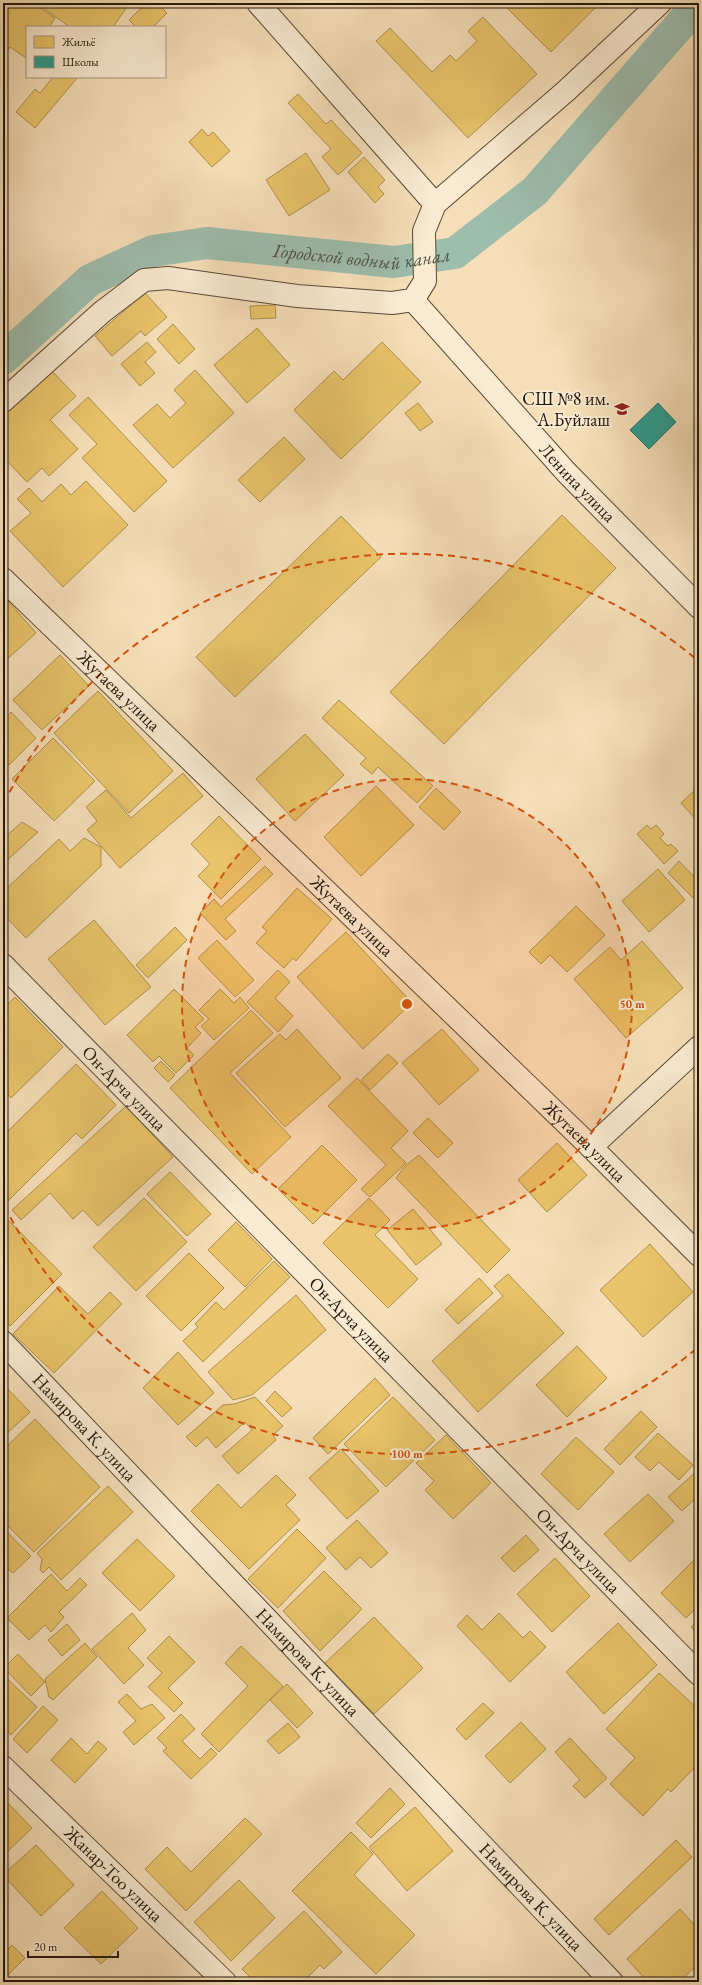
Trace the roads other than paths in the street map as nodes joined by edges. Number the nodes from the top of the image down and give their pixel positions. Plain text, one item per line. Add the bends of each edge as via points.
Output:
1 (258, 3) edge
2 (660, 3) edge
3 (435, 204) junction
4 (413, 300) junction
5 (3, 401) edge
6 (3, 579) edge
7 (699, 607) edge
8 (3, 965) edge
9 (699, 1047) edge
10 (590, 1147) junction
11 (699, 1255) edge
12 (3, 1342) edge
13 (699, 1674) edge
14 (3, 1767) edge
15 (224, 1982) edge
16 (612, 1982) edge

1 - 3 street
2 - 3 street via 566,90
3 - 4 street via 424,231 425,281
4 - 5 street via 392,303 297,296 168,278 144,280 102,312
4 - 7 street, Ленина улица via 566,472
6 - 10 street, Жутаева улица
8 - 13 street, Он-Арча улица
9 - 10 street
10 - 11 street, Жутаева улица
12 - 16 street, Намирова К. улица
14 - 15 street, Жанар-Тоо улица

